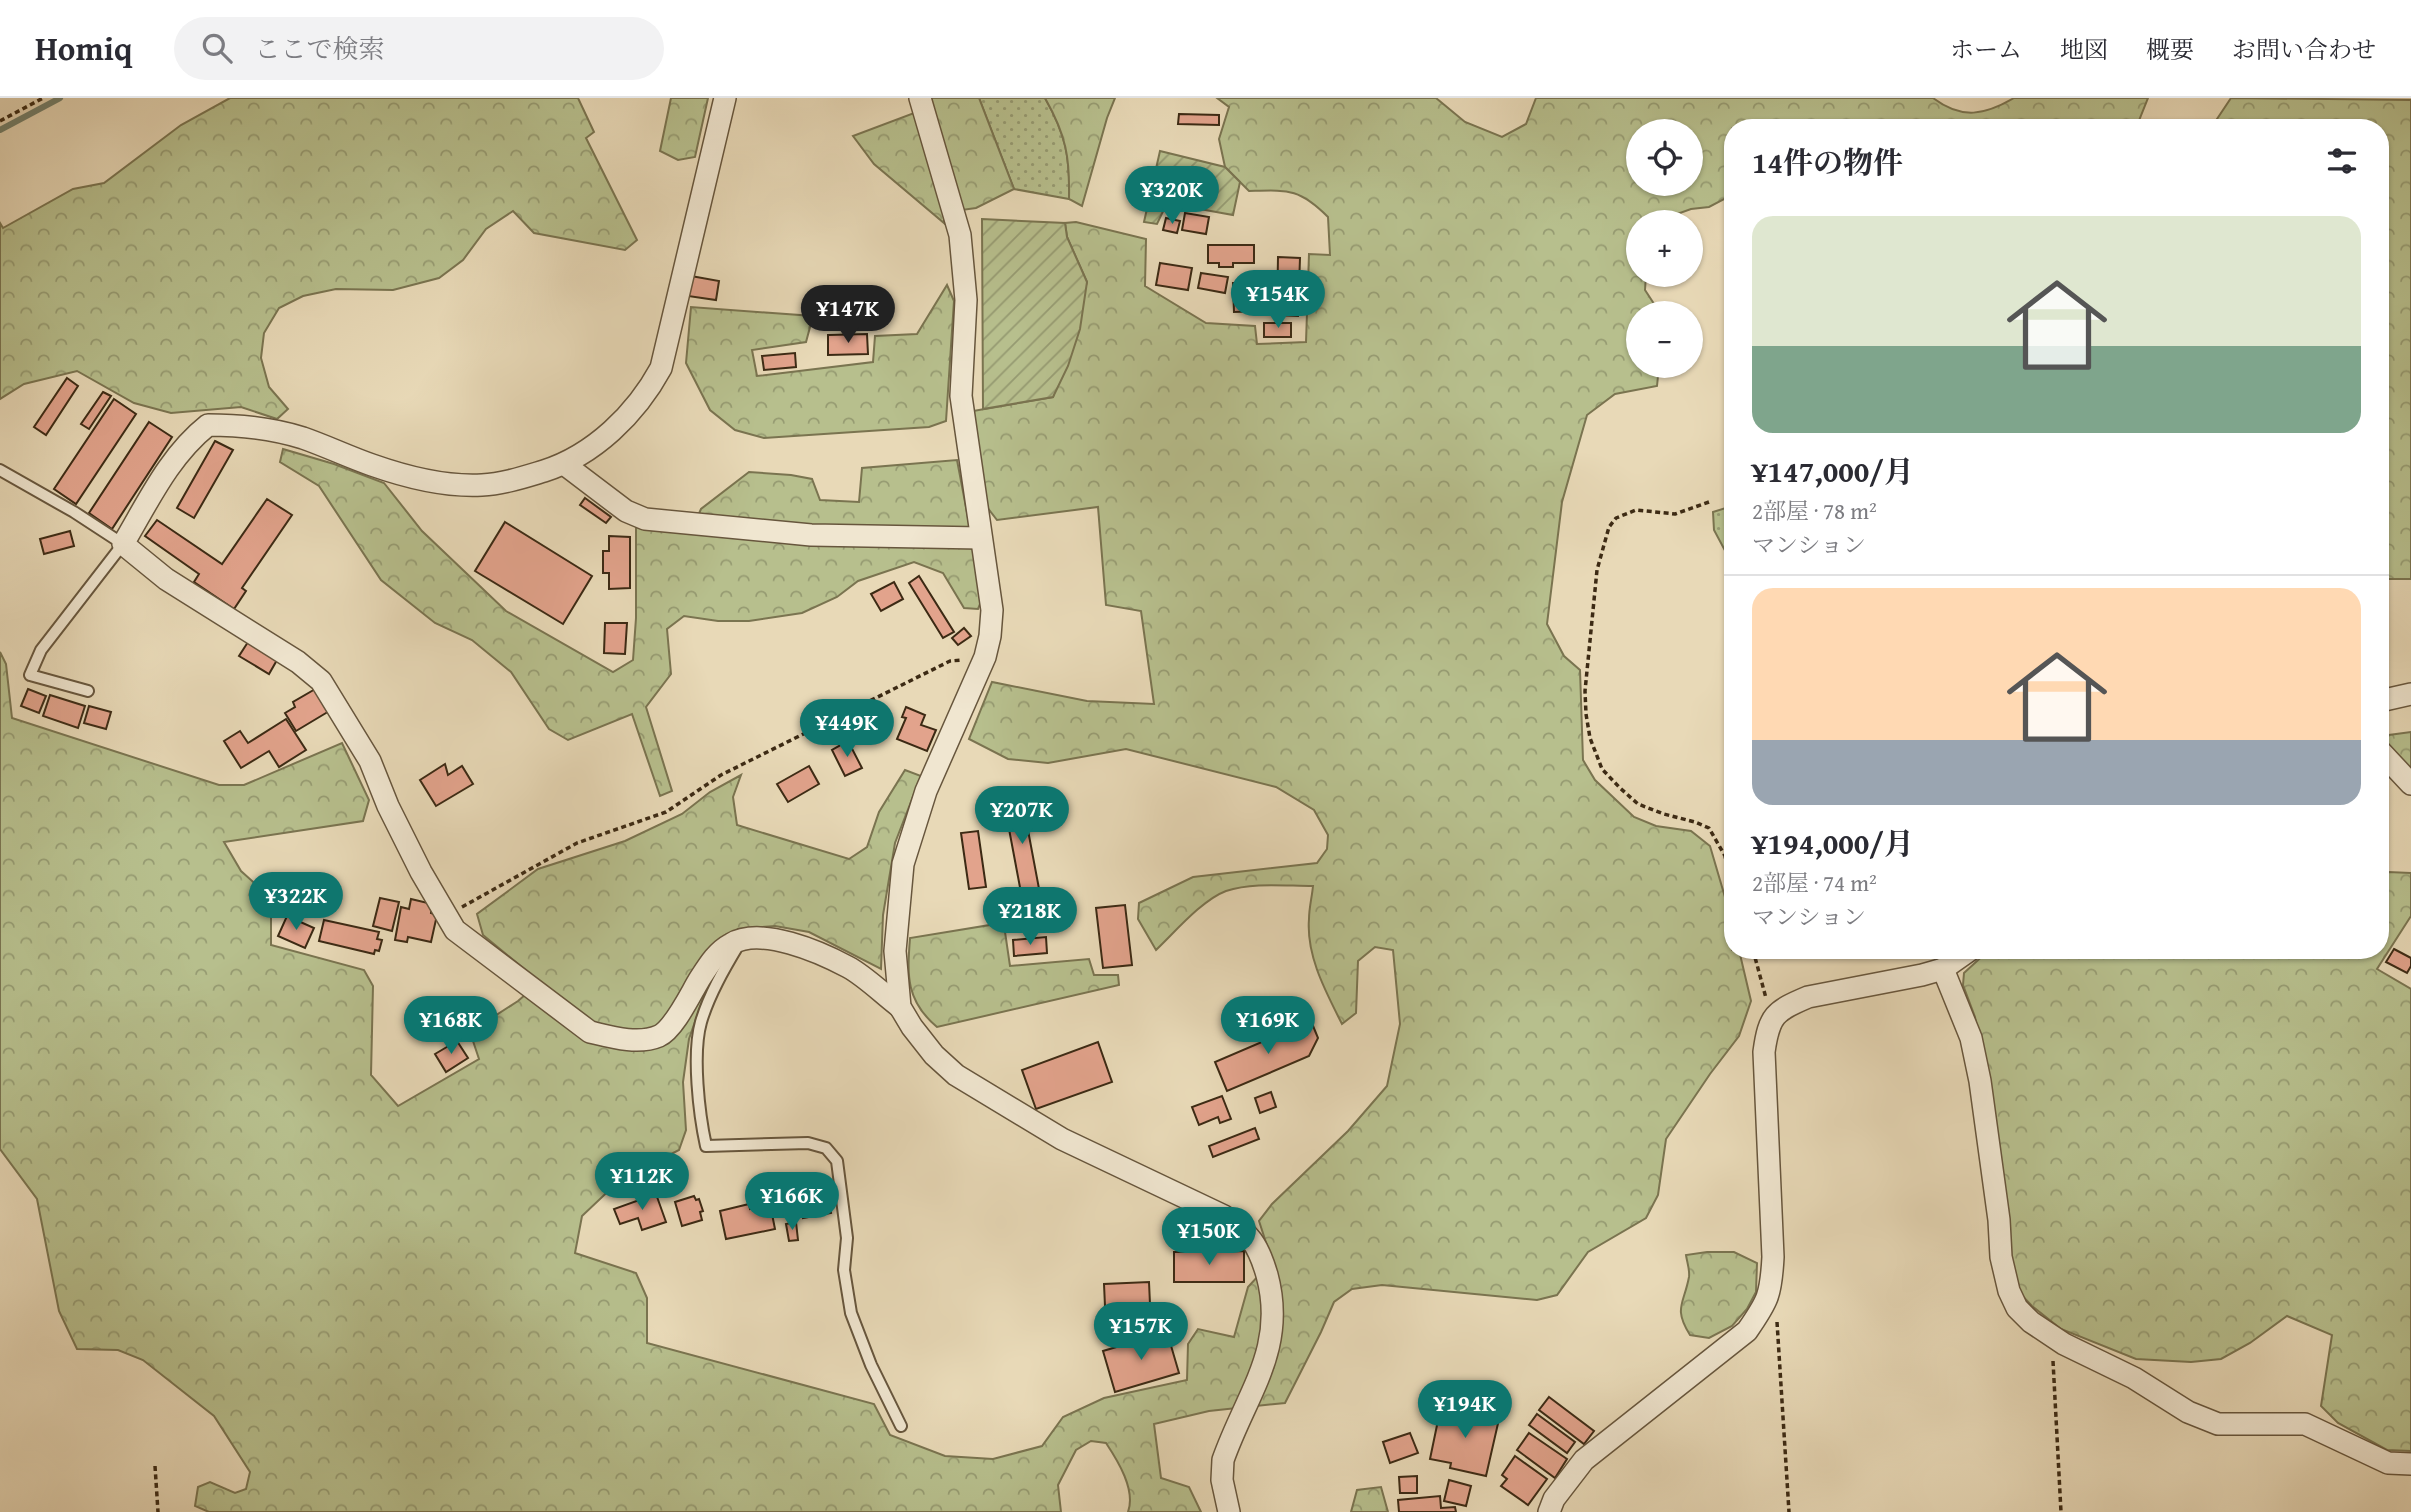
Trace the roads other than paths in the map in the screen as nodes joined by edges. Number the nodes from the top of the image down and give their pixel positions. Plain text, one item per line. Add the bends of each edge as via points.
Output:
1 (725, 98) edge
2 (920, 98) edge
3 (564, 464) junction
4 (0, 470) edge
5 (981, 538) junction
6 (123, 544) junction
7 (88, 691) dead end
8 (2411, 694) edge
9 (2389, 699) edge
10 (2389, 761) edge
11 (2411, 785) edge
12 (742, 939) junction
13 (1957, 959) edge
14 (1943, 969) junction
15 (900, 1007) junction
16 (901, 1426) dead end
17 (2411, 1464) edge
18 (1229, 1512) edge
19 (1549, 1512) edge

1 - 3 street via 661,368 650,388 609,433
2 - 5 street via 960,235 966,300 961,397
3 - 5 street via 626,511 645,519 811,535
3 - 6 street via 482,485 443,483 375,466 302,438 208,425 172,462
4 - 6 lane
5 - 15 street via 992,610 990,636 926,792 903,864 895,951
6 - 7 lane via 41,650 30,675
6 - 12 street via 166,579 321,681 370,761 421,872 455,930 590,1032 640,1040 660,1036 713,959
8 - 9 street
10 - 11 street
12 - 15 street via 788,943 851,968
12 - 16 lane via 701,1023 700,1118 706,1146 808,1143 826,1148 836,1161 851,1313
13 - 14 street
14 - 17 street via 1971,1038 2001,1257 2017,1308 2064,1344 2218,1424 2305,1424 2388,1463
14 - 19 street via 1808,998 1776,1015 1767,1028 1764,1052 1771,1290 1747,1331 1584,1460
15 - 18 street via 934,1055 956,1075 1062,1139 1224,1216 1255,1242 1274,1310 1271,1343 1223,1460

